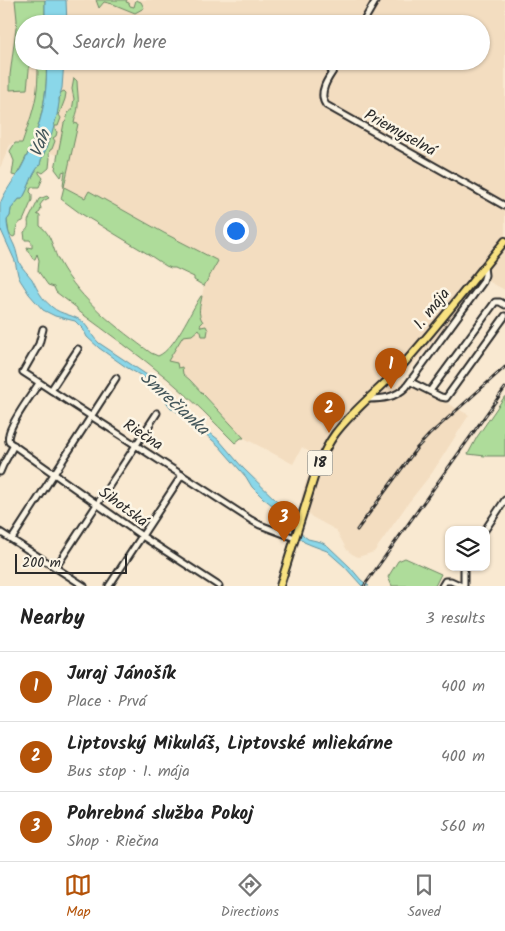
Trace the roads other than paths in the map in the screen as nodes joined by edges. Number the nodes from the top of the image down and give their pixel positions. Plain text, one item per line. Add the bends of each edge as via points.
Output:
1 (376, 0) edge
2 (367, 15) edge
3 (335, 70) edge
4 (505, 206) edge
5 (505, 242) edge
6 (484, 267) junction
7 (505, 305) edge
8 (505, 317) edge
9 (43, 329) dead end
10 (78, 349) dead end
11 (116, 378) dead end
12 (410, 382) junction
13 (39, 383) junction
14 (383, 385) junction
15 (51, 390) junction
16 (430, 391) junction
17 (387, 398) junction
18 (368, 399) junction
19 (157, 413) dead end
20 (91, 416) junction
21 (14, 445) junction
22 (136, 445) junction
23 (0, 472) edge
24 (54, 474) junction
25 (182, 476) junction
26 (505, 500) edge
27 (97, 504) junction
28 (488, 526) edge
29 (0, 532) edge
30 (142, 536) junction
31 (295, 537) junction
32 (12, 539) junction
33 (56, 567) junction
34 (464, 571) edge
35 (84, 586) edge
36 (109, 586) edge
37 (219, 586) edge
38 (280, 586) edge
39 (442, 586) edge
40 (463, 586) edge

1 - 2 street
3 - 4 street, Priemyselná via 323,91 322,99 326,105
5 - 6 main road, 1. mája / 18
6 - 12 street via 483,282
6 - 14 main road, 1. mája / 18 via 408,360
7 - 16 street via 495,302
8 - 16 street via 446,398
9 - 13 street, Riečna via 39,344 23,370
10 - 15 street
11 - 20 street
12 - 16 street
12 - 17 street via 402,391
13 - 15 street, Riečna
13 - 21 street via 9,433 9,440
14 - 17 street
14 - 18 main road, 1. mája / 18
15 - 20 street, Riečna
17 - 18 street
18 - 31 main road, 1. mája / 18 via 344,422 327,446
19 - 22 street
20 - 22 street, Riečna
20 - 24 street
21 - 23 street
21 - 24 street, Sihotská
22 - 25 street, Riečna
22 - 27 street
24 - 27 street, Sihotská
24 - 32 street
25 - 30 street
25 - 31 street, Riečna via 260,525
26 - 28 street
27 - 30 street, Sihotská
27 - 33 street
29 - 32 street
30 - 36 street
30 - 37 street, Sihotská
31 - 38 main road, 18
32 - 33 street
33 - 35 street
34 - 40 street
39 - 40 street via 449,580

